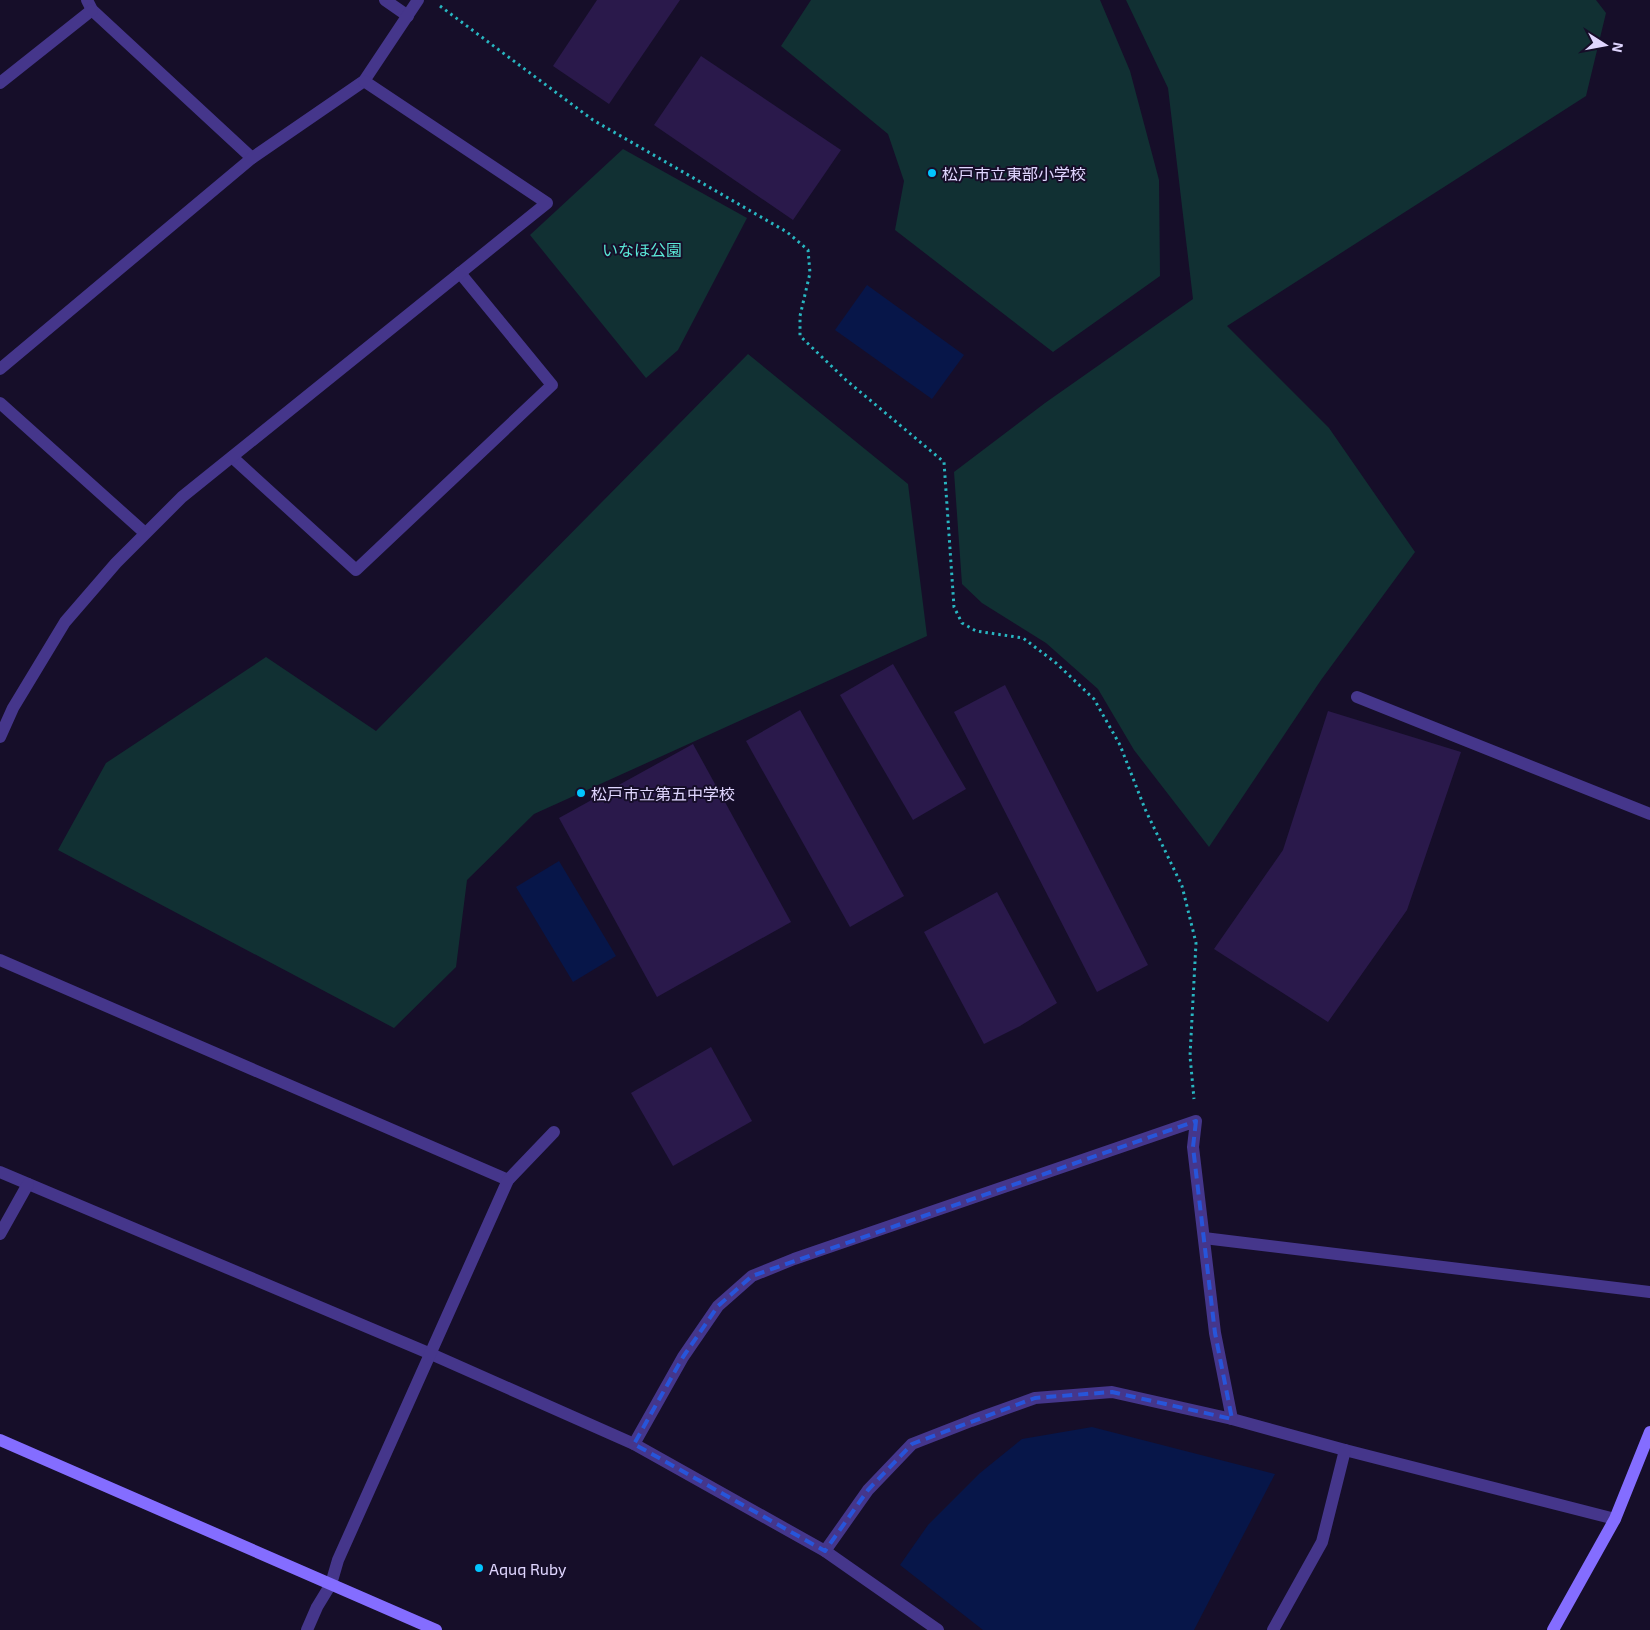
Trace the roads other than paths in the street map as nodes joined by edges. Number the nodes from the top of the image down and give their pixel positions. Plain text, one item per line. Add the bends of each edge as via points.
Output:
1 (385, 0) edge
2 (418, 0) edge
3 (89, 5) edge
4 (408, 16) junction
5 (364, 81) junction
6 (0, 83) edge
7 (252, 158) junction
8 (460, 273) junction
9 (0, 368) edge
10 (0, 403) edge
11 (232, 457) junction
12 (145, 534) junction
13 (1357, 697) dead end
14 (0, 737) edge
15 (1650, 814) edge
16 (0, 960) edge
17 (554, 1132) dead end
18 (0, 1172) edge
19 (508, 1180) junction
20 (28, 1184) junction
21 (0, 1234) edge
22 (1204, 1238) junction
23 (1650, 1292) edge
24 (431, 1354) junction
25 (1232, 1419) junction
26 (1650, 1432) edge
27 (0, 1440) edge
28 (634, 1444) junction
29 (1345, 1450) junction
30 (1615, 1519) junction
31 (825, 1551) junction
32 (331, 1584) junction
33 (932, 1628) edge
34 (307, 1630) edge
35 (436, 1630) edge
36 (1272, 1630) edge
37 (1553, 1630) edge

1 - 4 street
2 - 4 street
3 - 6 street
3 - 7 street
4 - 5 street
5 - 7 street
5 - 8 street via 547,203
7 - 9 street
8 - 11 street
8 - 11 street via 552,385 356,570
10 - 12 street
11 - 12 street via 182,496
12 - 14 street via 65,622 13,708
13 - 15 street
16 - 19 street
17 - 19 street
18 - 20 street
19 - 24 street
20 - 21 street
20 - 24 street
22 - 23 street
22 - 25 street via 1215,1333
22 - 28 street via 1193,1147 1196,1120 794,1259 752,1276 718,1306 683,1357
24 - 28 street
24 - 32 street via 338,1560
25 - 29 street
25 - 31 street via 1112,1392 1035,1398 912,1444 868,1490
26 - 30 street
27 - 32 street
28 - 31 street
29 - 30 street
29 - 36 street via 1322,1542
30 - 37 street
31 - 33 street
32 - 34 street
32 - 35 street

